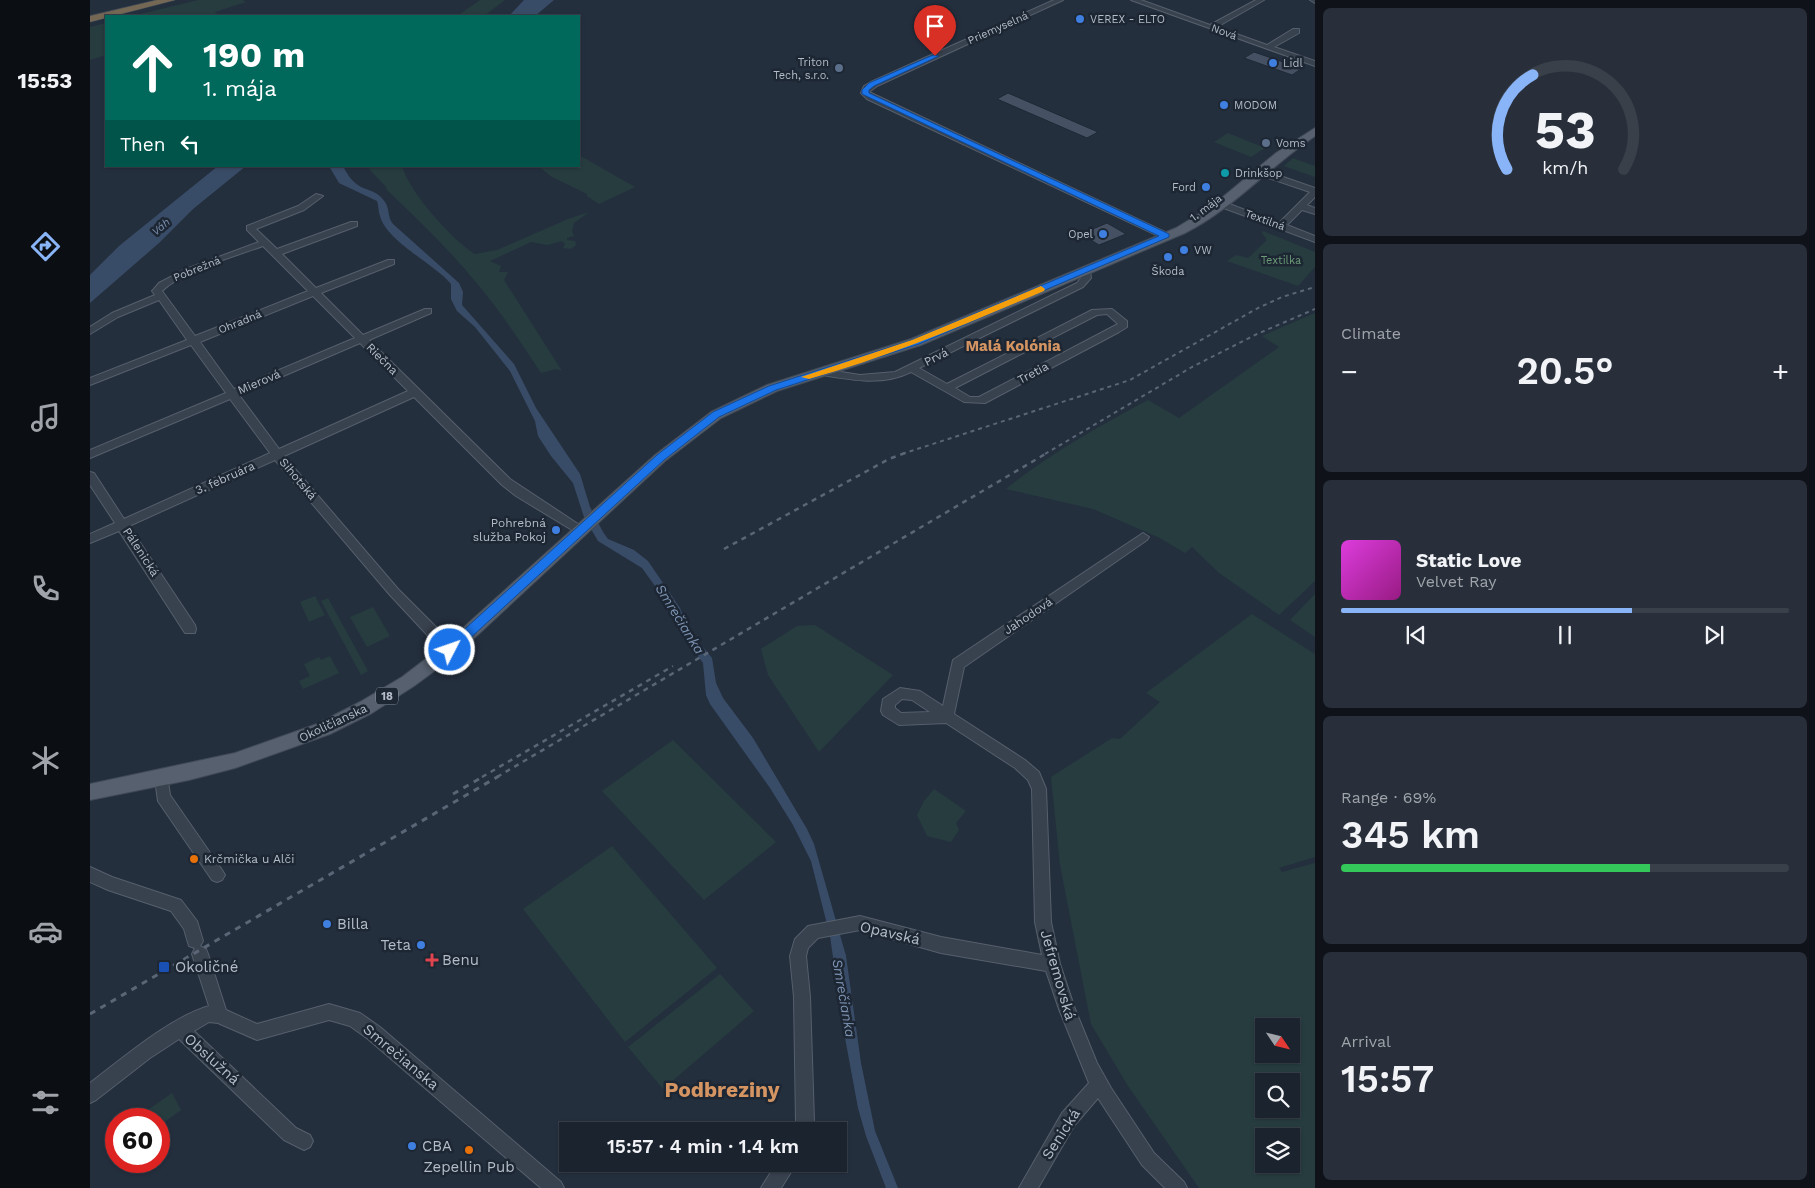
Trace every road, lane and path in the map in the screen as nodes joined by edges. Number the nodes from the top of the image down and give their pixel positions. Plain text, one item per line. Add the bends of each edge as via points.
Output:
1 (1134, 0) edge
2 (1238, 0) edge
3 (1261, 0) edge
4 (174, 1) edge
5 (1055, 1) edge
6 (1252, 5) junction
7 (109, 15) edge
8 (123, 15) edge
9 (105, 16) edge
10 (90, 19) edge
11 (105, 19) edge
12 (90, 23) edge
13 (1211, 27) junction
14 (1296, 31) dead end
15 (1268, 47) junction
16 (1315, 64) edge
17 (1315, 123) edge
18 (1315, 130) edge
19 (1260, 172) junction
20 (1315, 192) edge
21 (319, 196) dead end
22 (1219, 203) junction
23 (1301, 206) junction
24 (1315, 211) edge
25 (354, 224) dead end
26 (1281, 226) junction
27 (1166, 236) junction
28 (1315, 239) edge
29 (264, 242) junction
30 (276, 254) junction
31 (391, 262) dead end
32 (1085, 270) junction
33 (314, 292) junction
34 (160, 296) junction
35 (428, 311) dead end
36 (90, 331) edge
37 (362, 339) junction
38 (194, 341) junction
39 (858, 362) junction
40 (913, 369) junction
41 (822, 372) junction
42 (860, 378) junction
43 (90, 382) edge
44 (948, 388) junction
45 (415, 392) junction
46 (233, 393) junction
47 (90, 454) edge
48 (277, 454) junction
49 (90, 476) edge
50 (614, 500) joint
51 (122, 524) junction
52 (582, 529) junction
53 (1143, 536) dead end
54 (90, 539) edge
55 (190, 629) dead end
56 (450, 650) junction
57 (947, 717) joint
58 (162, 779) junction
59 (90, 792) edge
60 (90, 874) edge
61 (217, 875) dead end
62 (1052, 964) junction
63 (220, 1015) junction
64 (180, 1029) junction
65 (1100, 1085) junction
66 (90, 1094) edge
67 (804, 1122) edge
68 (304, 1141) dead end
69 (781, 1172) edge
70 (555, 1188) edge
71 (770, 1188) edge
72 (1028, 1188) edge
73 (1178, 1188) edge

1 - 13 street, Nová
2 - 6 street
3 - 6 street
4 - 7 highway
4 - 8 highway
5 - 27 street, Priemyselná via 874,84 865,93
6 - 13 street
9 - 10 highway
11 - 12 highway
13 - 15 street, Nová
14 - 15 street
15 - 16 street, Nová
17 - 22 main road, 1. mája / 18 via 1263,160
18 - 19 main road, 1. mája / 18
19 - 20 street
19 - 22 main road, 1. mája / 18
20 - 23 street
21 - 29 street, Riečna via 301,208 250,228
22 - 26 street, Textilná
22 - 27 main road, 1. mája / 18 via 1188,229
23 - 24 street
23 - 26 street
25 - 30 street
26 - 28 street, Textilná
27 - 32 main road, 1. mája / 18
29 - 30 street, Riečna
29 - 34 street, Pobrežná via 165,282 157,289
30 - 33 street, Riečna
31 - 33 street, Ohradná
32 - 39 main road, 1. mája / 18 via 916,342
32 - 40 street, Prvá via 1086,278 1080,285
33 - 37 street, Riečna
33 - 38 street, Ohradná
34 - 36 street via 115,314
34 - 38 street, Sihotská
35 - 37 street, Mierová
37 - 45 street, Riečna
37 - 46 street, Mierová
38 - 43 street, Ohradná
38 - 46 street, Sihotská
39 - 41 main road, 1. mája / 18
39 - 42 street via 855,370
40 - 42 street, Prvá via 892,377
40 - 44 street
41 - 42 street, Prvá
41 - 50 main road, 1. mája / 18 via 772,388 716,415 682,440
44 - 44 street, Tretia via 1095,312 1109,311 1119,317 1123,325 978,402
45 - 48 street, 3. februára
45 - 52 street, Riečna via 506,482
46 - 47 street, Mierová
46 - 48 street, Sihotská
48 - 51 street, 3. februára
48 - 56 street, Sihotská via 394,592
49 - 51 street, Pálenická
50 - 52 main road, Okoličianska / 18
51 - 54 street, 3. februára
51 - 55 street, Pálenická
52 - 56 main road, Okoličianska / 18
53 - 57 street, Jahodová via 958,664
56 - 58 main road, Okoličianska / 18 via 394,692 325,729 254,755
57 - 62 street, Jefremovská via 1020,764 1037,780 1043,922
58 - 59 main road, Okoličianska / 18
58 - 61 street via 163,797
60 - 63 street via 176,905 191,926
62 - 65 street, Jefremovská via 1075,1033
62 - 67 street, Opavská via 941,945 860,923 814,931 801,944 798,956 802,997
63 - 64 street via 202,1016
63 - 70 street, Smrečianska via 257,1032 329,1012 354,1019
64 - 66 street, Obslužná
64 - 68 street, Obslužná via 290,1134
65 - 72 street, Senická via 1090,1092 1060,1132
65 - 73 street, Jefremovská via 1148,1159
69 - 71 street

